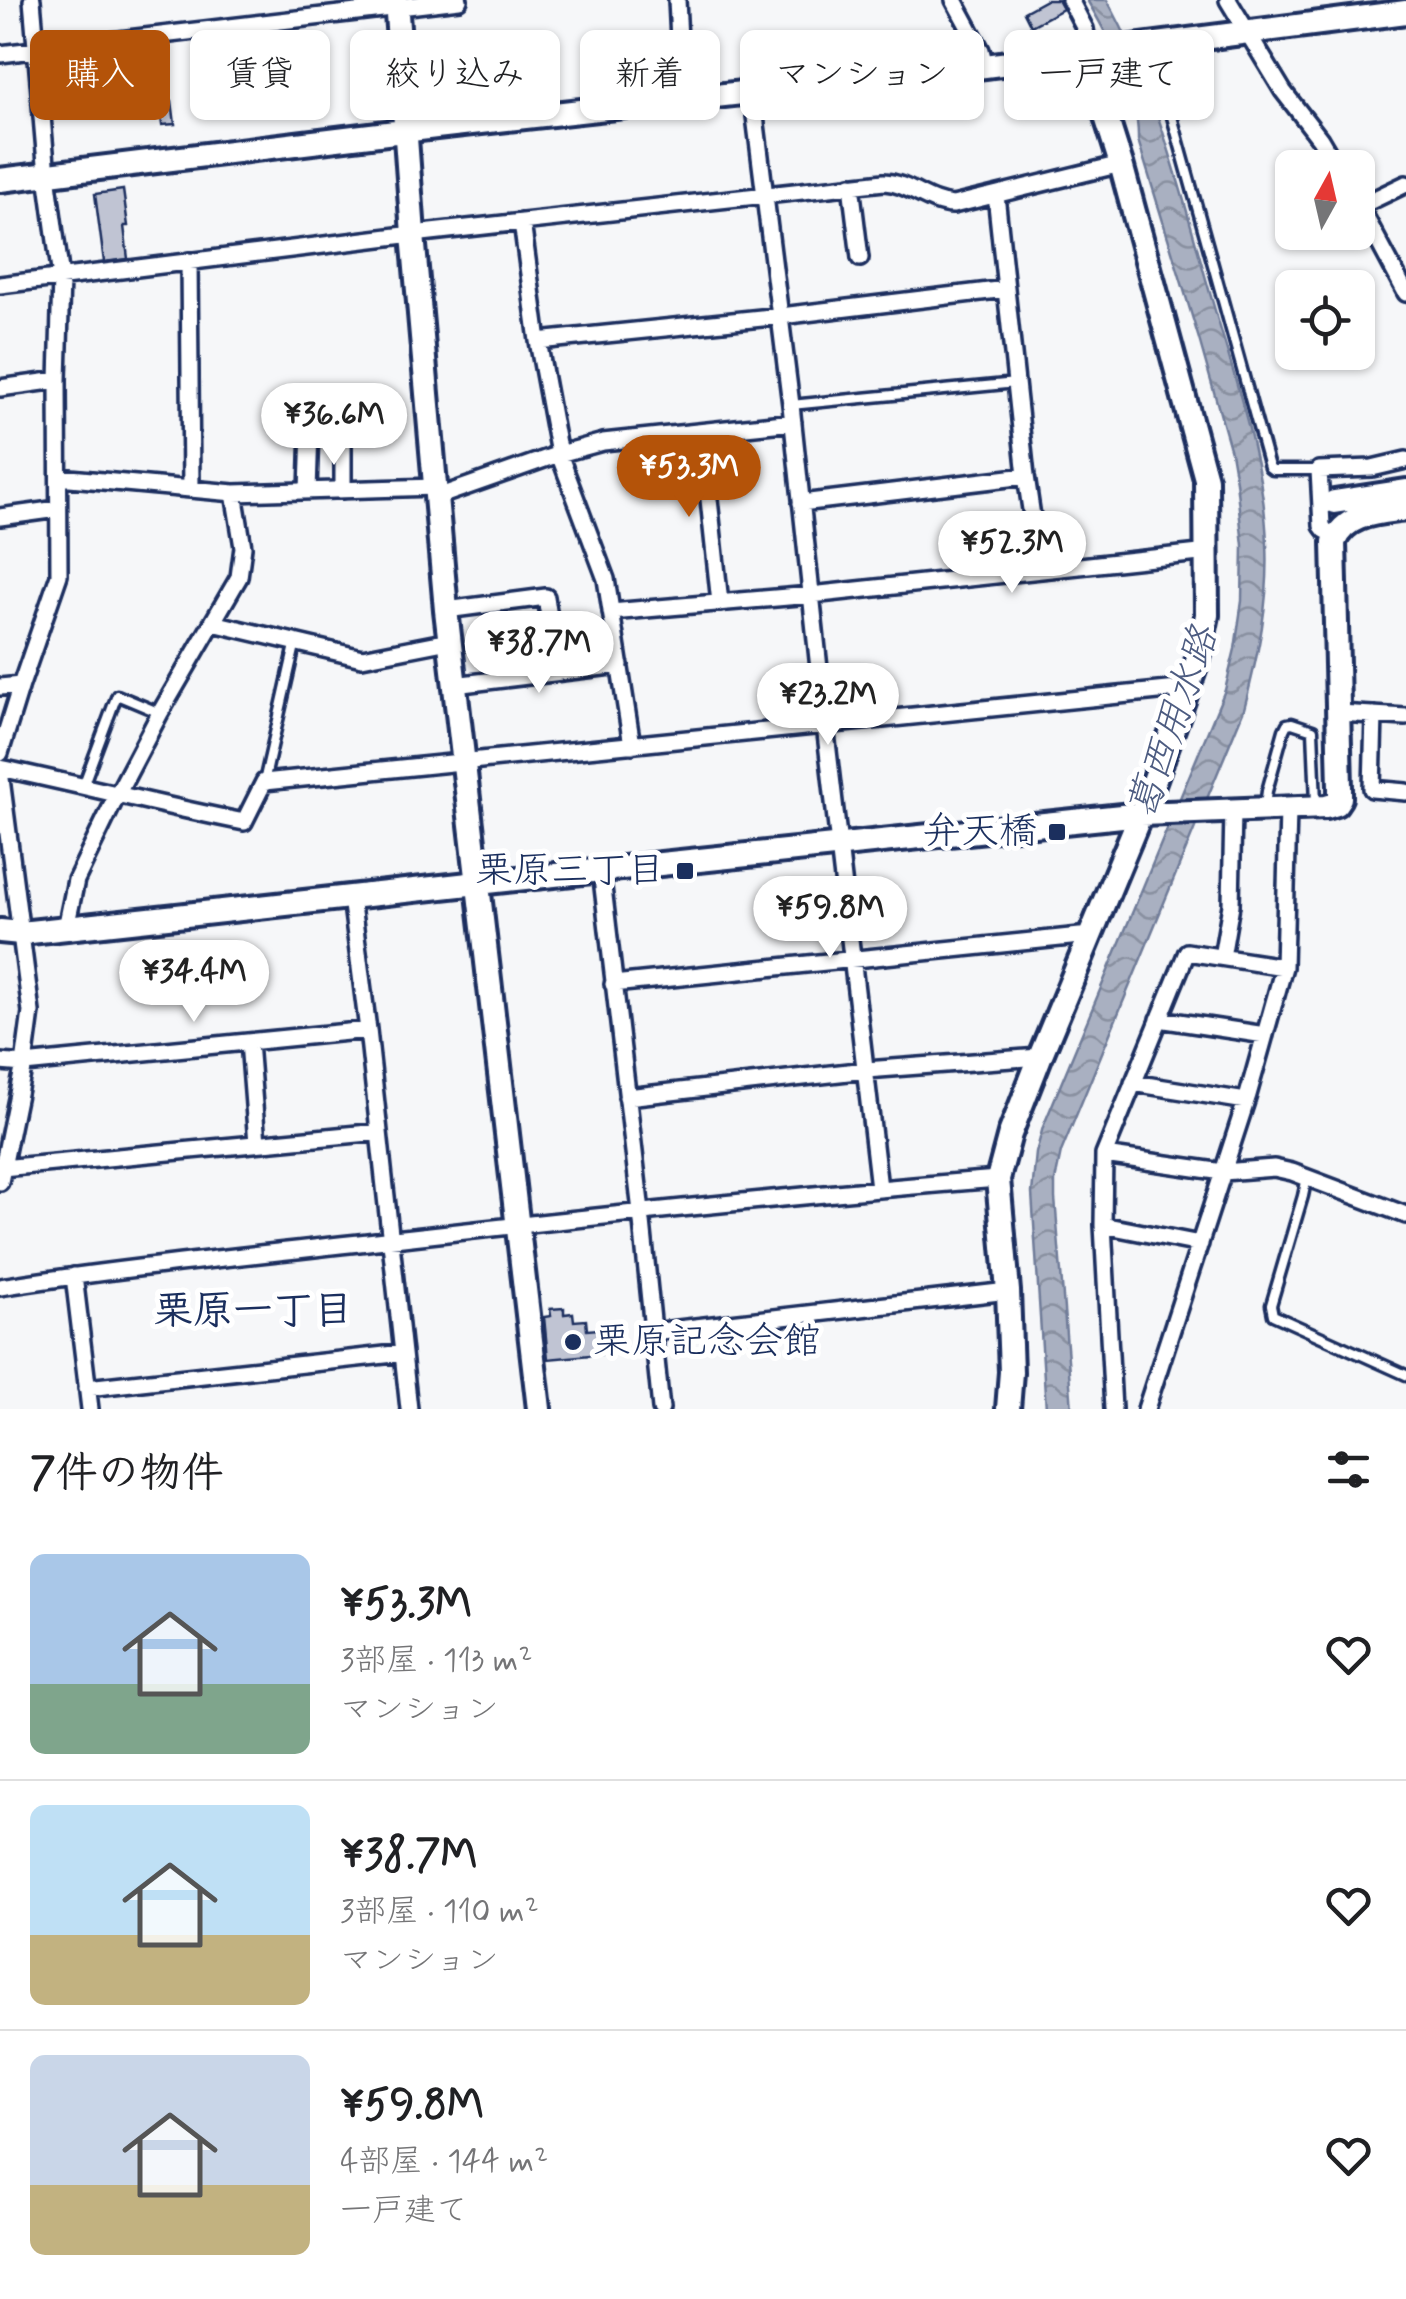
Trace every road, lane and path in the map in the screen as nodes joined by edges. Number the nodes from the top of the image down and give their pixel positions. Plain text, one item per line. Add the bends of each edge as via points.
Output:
1 (32, 0) edge
2 (459, 0) edge
3 (677, 0) edge
4 (954, 0) edge
5 (1070, 0) edge
6 (1228, 0) edge
7 (396, 4) edge
8 (1406, 12) edge
9 (34, 30) edge
10 (679, 30) edge
11 (970, 30) edge
12 (1085, 30) edge
13 (1248, 31) junction
14 (170, 33) edge
15 (1214, 36) edge
16 (30, 51) edge
17 (0, 54) edge
18 (1004, 64) edge
19 (984, 66) edge
20 (580, 111) edge
21 (42, 120) edge
22 (756, 120) edge
23 (1107, 120) edge
24 (1168, 120) edge
25 (405, 131) junction
26 (1327, 150) edge
27 (1121, 164) junction
28 (46, 176) junction
29 (0, 180) edge
30 (1406, 184) edge
31 (851, 186) junction
32 (766, 195) junction
33 (996, 195) junction
34 (1375, 197) edge
35 (522, 222) junction
36 (413, 234) junction
37 (1375, 236) edge
38 (860, 258) dead end
39 (189, 261) junction
40 (60, 278) junction
41 (0, 285) edge
42 (1006, 289) junction
43 (1406, 293) edge
44 (781, 316) junction
45 (538, 341) junction
46 (58, 380) junction
47 (1016, 382) junction
48 (0, 388) edge
49 (792, 414) junction
50 (702, 433) junction
51 (559, 454) junction
52 (1406, 460) edge
53 (1319, 470) junction
54 (1026, 476) junction
55 (59, 477) junction
56 (190, 489) junction
57 (343, 490) junction
58 (308, 491) junction
59 (436, 492) junction
60 (1406, 492) edge
61 (234, 493) junction
62 (1334, 502) dead end
63 (801, 503) junction
64 (58, 509) junction
65 (1406, 509) edge
66 (0, 517) edge
67 (1336, 536) junction
68 (1208, 552) junction
69 (1040, 570) junction
70 (811, 595) junction
71 (720, 603) junction
72 (446, 610) junction
73 (612, 612) junction
74 (213, 623) junction
75 (296, 641) junction
76 (449, 641) junction
77 (620, 665) junction
78 (558, 671) junction
79 (21, 685) junction
80 (454, 685) junction
81 (0, 687) edge
82 (1188, 688) junction
83 (160, 713) junction
84 (1339, 713) junction
85 (1374, 716) junction
86 (1406, 717) edge
87 (825, 725) junction
88 (632, 745) junction
89 (0, 752) edge
90 (462, 762) junction
91 (0, 769) edge
92 (264, 782) junction
93 (84, 786) junction
94 (2, 791) edge
95 (1406, 792) edge
96 (118, 793) junction
97 (1316, 808) junction
98 (1276, 810) junction
99 (1223, 811) junction
100 (1142, 814) junction
101 (839, 846) junction
102 (600, 870) junction
103 (478, 883) junction
104 (351, 897) junction
105 (66, 928) junction
106 (11, 932) edge
107 (1091, 938) junction
108 (1222, 957) junction
109 (852, 958) junction
110 (1284, 967) junction
111 (614, 984) junction
112 (1159, 1019) junction
113 (368, 1030) junction
114 (1265, 1035) junction
115 (249, 1042) junction
116 (1040, 1056) junction
117 (0, 1062) edge
118 (24, 1064) junction
119 (866, 1070) junction
120 (1133, 1083) junction
121 (627, 1098) junction
122 (1246, 1101) junction
123 (379, 1132) junction
124 (257, 1144) junction
125 (1104, 1156) junction
126 (1223, 1172) junction
127 (1, 1175) edge
128 (1306, 1177) junction
129 (998, 1179) junction
130 (879, 1188) junction
131 (641, 1212) junction
132 (1406, 1215) edge
133 (518, 1225) junction
134 (1103, 1226) junction
135 (391, 1240) junction
136 (1200, 1244) junction
137 (74, 1276) junction
138 (0, 1287) edge
139 (1008, 1291) junction
140 (652, 1332) junction
141 (403, 1353) junction
142 (1406, 1375) edge
143 (87, 1388) junction
144 (90, 1409) edge
145 (409, 1409) edge
146 (539, 1409) edge
147 (661, 1409) edge
148 (1008, 1409) edge
149 (1113, 1409) edge
150 (1146, 1409) edge

1 - 9 street
2 - 7 street
3 - 10 street
4 - 11 street
5 - 12 street
6 - 13 street
7 - 14 street
7 - 25 street
8 - 13 street
13 - 15 street
13 - 26 street
16 - 17 street
18 - 19 street
20 - 25 street
21 - 28 street
22 - 32 street
23 - 27 street
24 - 53 lane via 1269,467
25 - 28 street
25 - 36 street
27 - 33 street
27 - 68 street via 1206,479
28 - 29 street
28 - 40 street
30 - 34 street
31 - 32 street
31 - 33 street via 891,182 944,205
31 - 38 street
32 - 35 street
32 - 44 street
33 - 42 street
35 - 36 street
35 - 45 street
36 - 39 street
36 - 59 street
37 - 43 street
39 - 40 street
39 - 56 street
40 - 41 street
40 - 46 street
42 - 44 street
42 - 47 street
44 - 45 street
44 - 49 street
45 - 51 street
46 - 48 street
46 - 55 street
47 - 49 lane
47 - 54 street
49 - 50 street
49 - 63 street
50 - 51 street via 604,442
50 - 71 street
51 - 59 street
51 - 73 street
52 - 53 street
53 - 67 street via 1322,526
54 - 63 street
54 - 69 street
55 - 56 street
55 - 64 street
56 - 61 street
57 - 58 street
57 - 58 street via 343,398 310,398
57 - 59 street
58 - 61 street
59 - 72 street
60 - 62 street
61 - 74 street via 243,548 240,577
63 - 70 street
64 - 66 street
64 - 79 street via 59,574
65 - 67 street via 1352,520
67 - 84 street
68 - 69 street
68 - 82 street via 1206,632
69 - 70 street
70 - 71 street
70 - 87 street
71 - 73 street
72 - 76 street
72 - 78 street via 546,596
73 - 77 street
74 - 75 street
74 - 83 street
75 - 76 street via 362,658
75 - 92 lane
76 - 80 street
77 - 78 street
77 - 88 street
78 - 80 street
79 - 81 street
79 - 89 street
80 - 90 street
82 - 87 street
82 - 100 street
83 - 93 lane via 117,695
83 - 96 street
84 - 85 street
84 - 97 street via 1340,798
85 - 86 street
85 - 95 street via 1372,789
87 - 88 street
87 - 101 street
88 - 90 street
90 - 92 street
90 - 103 street
91 - 93 street
91 - 94 street
92 - 96 street via 244,822
93 - 96 street
94 - 106 street
96 - 105 street via 76,880
97 - 98 street
97 - 98 lane via 1313,730 1292,723 1284,730 1267,791
98 - 99 street
98 - 110 street
99 - 100 street
99 - 108 street via 1230,905
100 - 101 street
100 - 107 street
101 - 102 street
101 - 109 street
102 - 103 street
102 - 111 street
103 - 104 street
103 - 133 street
104 - 105 street
104 - 113 street
105 - 106 street
106 - 118 street via 31,1012
107 - 109 street
107 - 116 street
108 - 110 street
108 - 112 street via 1187,952
109 - 111 street
109 - 119 street
110 - 114 street
111 - 121 street
112 - 114 street
112 - 120 street
113 - 115 street
113 - 123 street
114 - 122 street
115 - 118 street
115 - 124 street
116 - 119 street
116 - 129 street
117 - 118 street
118 - 127 street
119 - 121 street
119 - 130 street
120 - 122 street
120 - 125 street
121 - 131 street
122 - 126 street
123 - 124 street
123 - 135 street
124 - 127 street
125 - 126 street
125 - 134 street
126 - 128 street via 1274,1168
126 - 136 street
128 - 132 street
128 - 142 lane via 1273,1314
129 - 130 street
129 - 139 street
130 - 131 street
131 - 133 street
131 - 140 street
133 - 135 street
133 - 146 street
134 - 136 street
134 - 149 street
135 - 137 street
135 - 141 street
136 - 150 street
137 - 138 street
137 - 143 street
139 - 140 street
139 - 148 street
140 - 147 street
141 - 143 street
141 - 145 street
143 - 144 street

